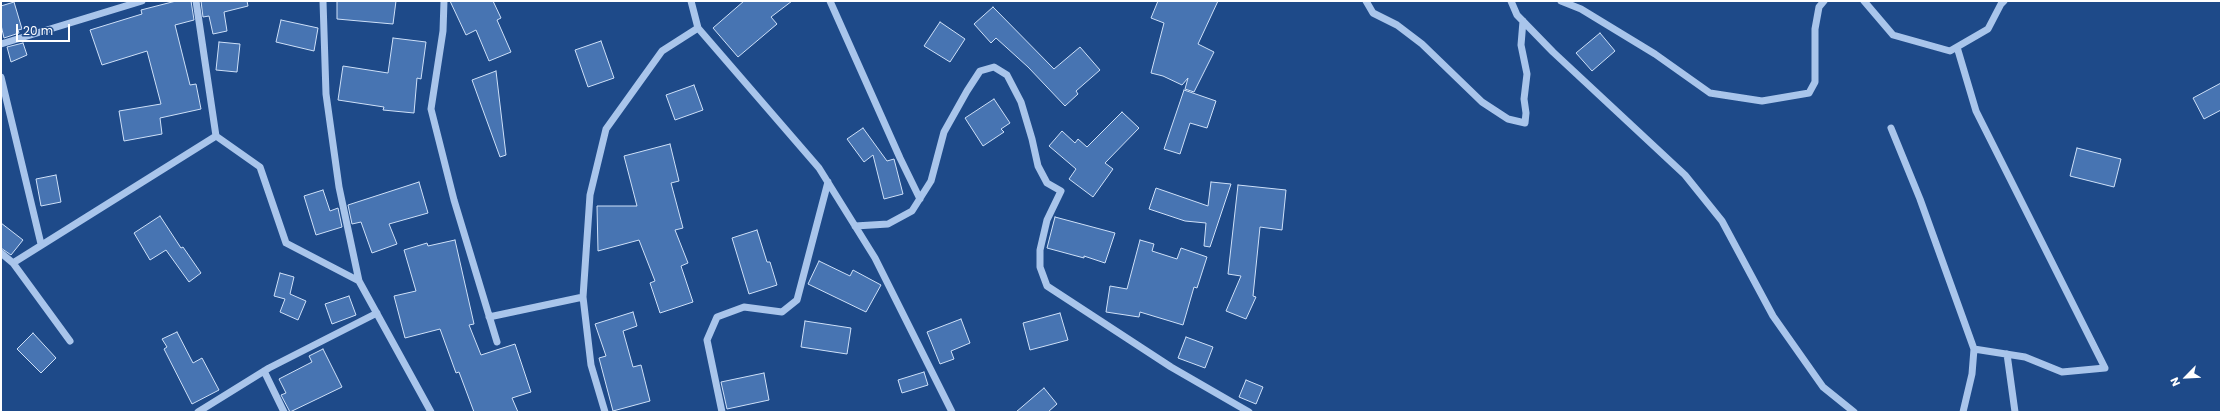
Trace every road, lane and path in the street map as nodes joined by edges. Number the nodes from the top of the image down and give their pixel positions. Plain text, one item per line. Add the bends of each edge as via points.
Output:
1 (142, 1) edge
2 (196, 1) edge
3 (322, 1) edge
4 (444, 1) edge
5 (691, 1) edge
6 (830, 1) edge
7 (1366, 1) edge
8 (1511, 1) edge
9 (1561, 1) edge
10 (1824, 1) edge
11 (1864, 1) edge
12 (2004, 1) edge
13 (1523, 21) junction
14 (698, 28) junction
15 (1, 44) edge
16 (1957, 47) junction
17 (1, 77) edge
18 (1891, 128) dead end
19 (216, 136) junction
20 (828, 182) junction
21 (920, 199) junction
22 (855, 226) junction
23 (41, 244) junction
24 (1, 253) edge
25 (13, 263) junction
26 (359, 281) junction
27 (583, 297) junction
28 (377, 313) junction
29 (489, 317) junction
30 (70, 341) dead end
31 (497, 342) dead end
32 (1974, 349) junction
33 (2007, 354) junction
34 (264, 371) junction
35 (198, 412) edge
36 (284, 412) edge
37 (431, 412) edge
38 (605, 412) edge
39 (722, 412) edge
40 (952, 412) edge
41 (1249, 412) edge
42 (1854, 412) edge
43 (1963, 412) edge
44 (2015, 412) edge

1 - 15 street
2 - 19 street
3 - 26 street via 326,94 339,187
4 - 29 street via 443,31 431,109 454,200
5 - 14 street
6 - 21 street
7 - 13 street via 1373,13 1397,25 1422,44 1482,102 1508,119 1525,123 1527,74 1521,45
8 - 13 street via 1517,15
9 - 10 street via 1580,8 1648,50 1710,93 1762,101 1809,93 1815,82 1815,29 1819,7
11 - 16 street via 1893,35 1950,51
12 - 16 street via 1988,29
13 - 42 street via 1685,175 1722,221 1773,316 1823,387
14 - 20 street via 819,168
14 - 27 street via 662,51 606,129 590,195
16 - 33 street via 1976,111 2105,368 2062,372 2025,357
17 - 23 street
18 - 32 street via 1920,199
19 - 23 street
19 - 26 street via 260,166 286,243
20 - 22 street
20 - 39 street via 797,300 782,312 744,307 718,317 707,340
21 - 22 street via 912,211 888,224
21 - 41 street via 931,181 944,132 980,71 994,67 1007,75 1021,102 1038,166 1047,183 1061,191 1047,220 1040,250 1040,267 1047,286 1164,363
22 - 40 street via 875,258
23 - 25 street
24 - 25 street
25 - 30 street
26 - 28 street
27 - 29 street
27 - 38 street via 591,365
28 - 34 street
28 - 37 street
29 - 31 street
32 - 33 street
32 - 43 street via 1972,374
33 - 44 street
34 - 35 street
34 - 36 street

